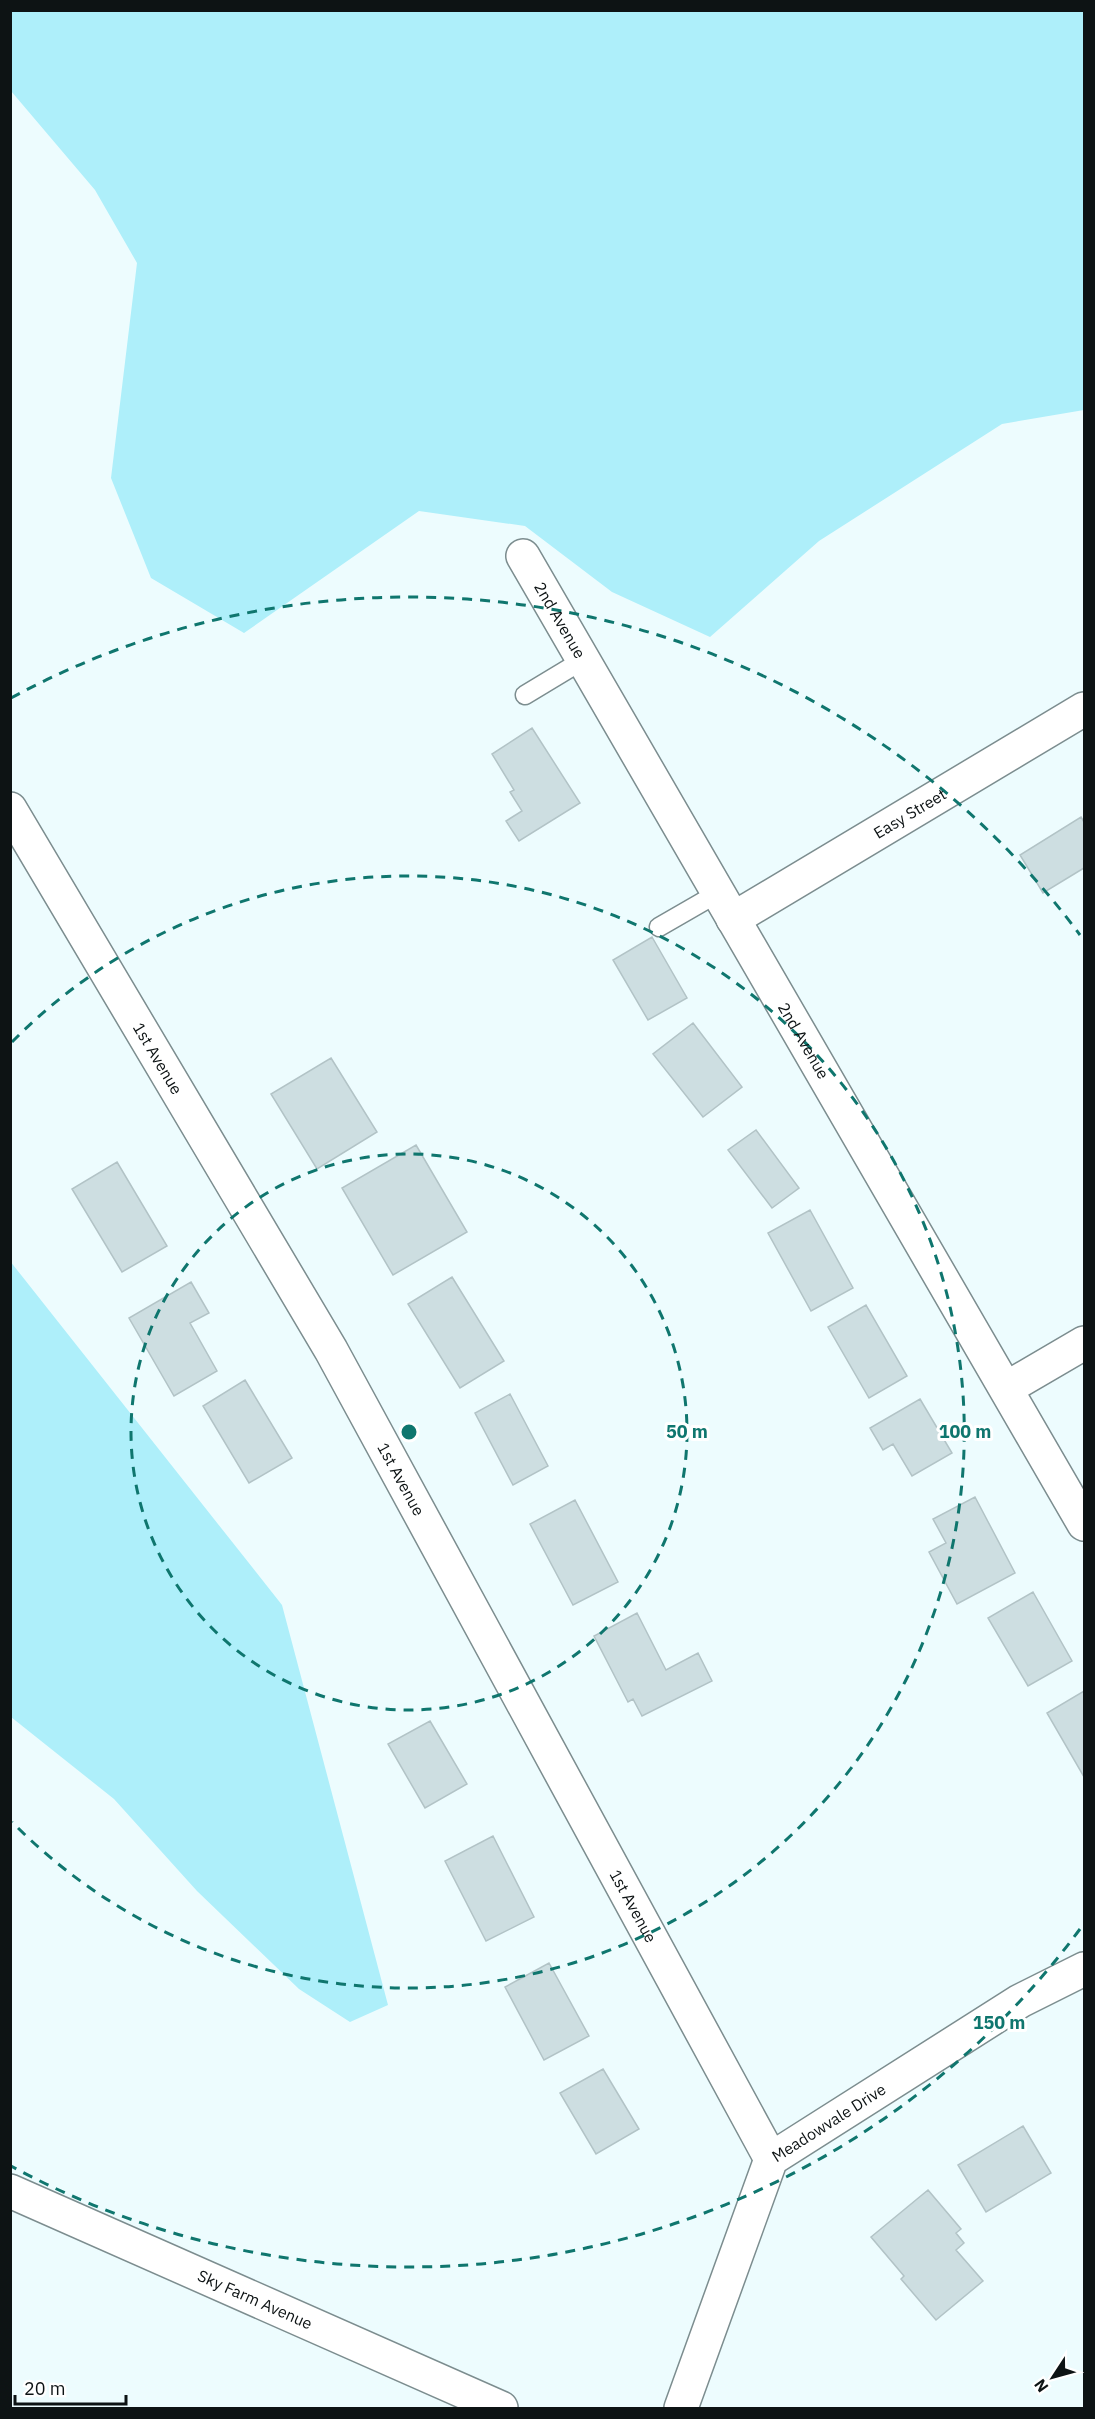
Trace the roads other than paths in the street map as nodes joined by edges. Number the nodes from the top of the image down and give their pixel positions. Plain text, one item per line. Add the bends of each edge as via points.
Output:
1 (523, 556) dead end
2 (583, 660) junction
3 (525, 695) dead end
4 (1084, 709) edge
5 (10, 809) edge
6 (725, 906) junction
7 (659, 927) dead end
8 (1084, 1343) edge
9 (1007, 1388) junction
10 (1084, 1524) edge
11 (1084, 1968) edge
12 (771, 2159) junction
13 (10, 2191) edge
14 (501, 2409) edge
15 (681, 2409) edge

1 - 2 street, 2nd Avenue
2 - 3 lane
2 - 6 street, 2nd Avenue
4 - 6 street, Easy Street
5 - 12 street, 1st Avenue via 330,1350
6 - 7 lane
6 - 9 street, 2nd Avenue
8 - 9 street
9 - 10 street, 2nd Avenue
11 - 12 street, Meadowvale Drive via 1020,2001
12 - 15 street, Meadowvale Drive
13 - 14 street, Sky Farm Avenue

